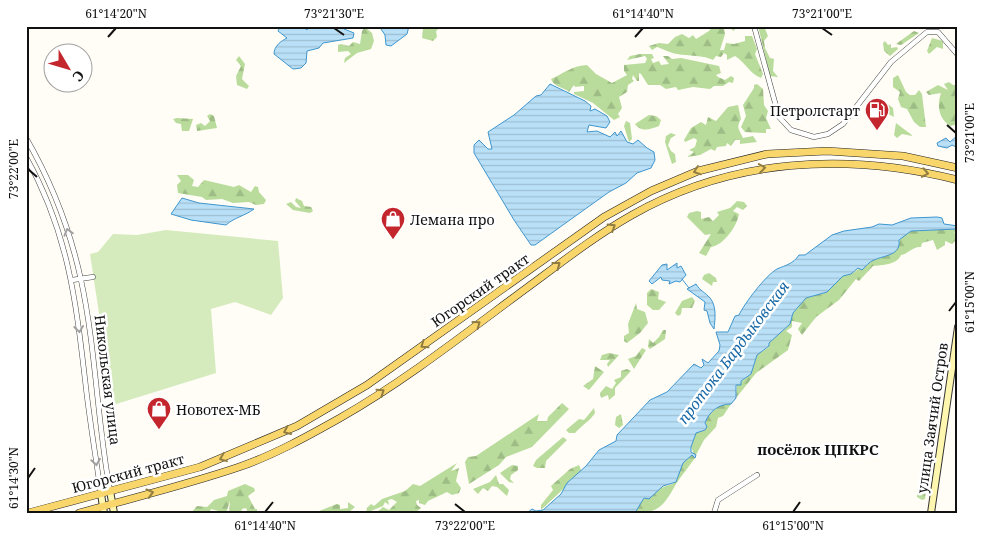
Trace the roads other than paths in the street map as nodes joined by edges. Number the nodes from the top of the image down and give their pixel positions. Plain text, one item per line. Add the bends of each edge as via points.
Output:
1 (754, 26) edge
2 (939, 26) edge
3 (938, 32) junction
4 (958, 55) edge
5 (26, 138) edge
6 (26, 157) edge
7 (958, 168) edge
8 (958, 180) edge
9 (535, 266) junction
10 (542, 276) junction
11 (92, 277) dead end
12 (81, 279) junction
13 (72, 280) junction
14 (958, 328) edge
15 (757, 475) dead end
16 (110, 491) junction
17 (101, 494) junction
18 (113, 504) junction
19 (104, 510) edge
20 (28, 513) edge
21 (79, 513) edge
22 (114, 513) edge
23 (714, 513) edge
24 (931, 513) edge

1 - 3 street via 779,117 791,130 814,137 828,134 843,124 904,49 927,32
2 - 3 street
3 - 4 street
12 -> 5 street, Никольская улица via 61,209
6 - 13 street, Никольская улица via 46,194
7 -> 9 main road, Югорский тракт via 903,156 849,151 788,152 744,158 675,180 638,198 588,228
10 -> 8 main road, Югорский тракт via 638,211 692,187 740,172 828,163 893,167
9 - 10 main road
9 -> 16 main road, Югорский тракт via 368,385 298,426 200,467
18 -> 10 main road, Югорский тракт via 240,466 310,434 376,395
11 - 12 street
12 - 13 street
12 - 16 street, Никольская улица
13 -> 17 street, Никольская улица
14 - 24 main road, улица Заячий Остров
15 - 23 street via 718,500
16 - 17 main road, Югорский тракт
16 - 18 main road, Никольская улица
17 - 19 main road, Никольская улица
17 - 20 main road, Югорский тракт
18 - 19 main road, Югорский тракт
18 - 22 main road, Никольская улица
19 - 21 main road, Югорский тракт

